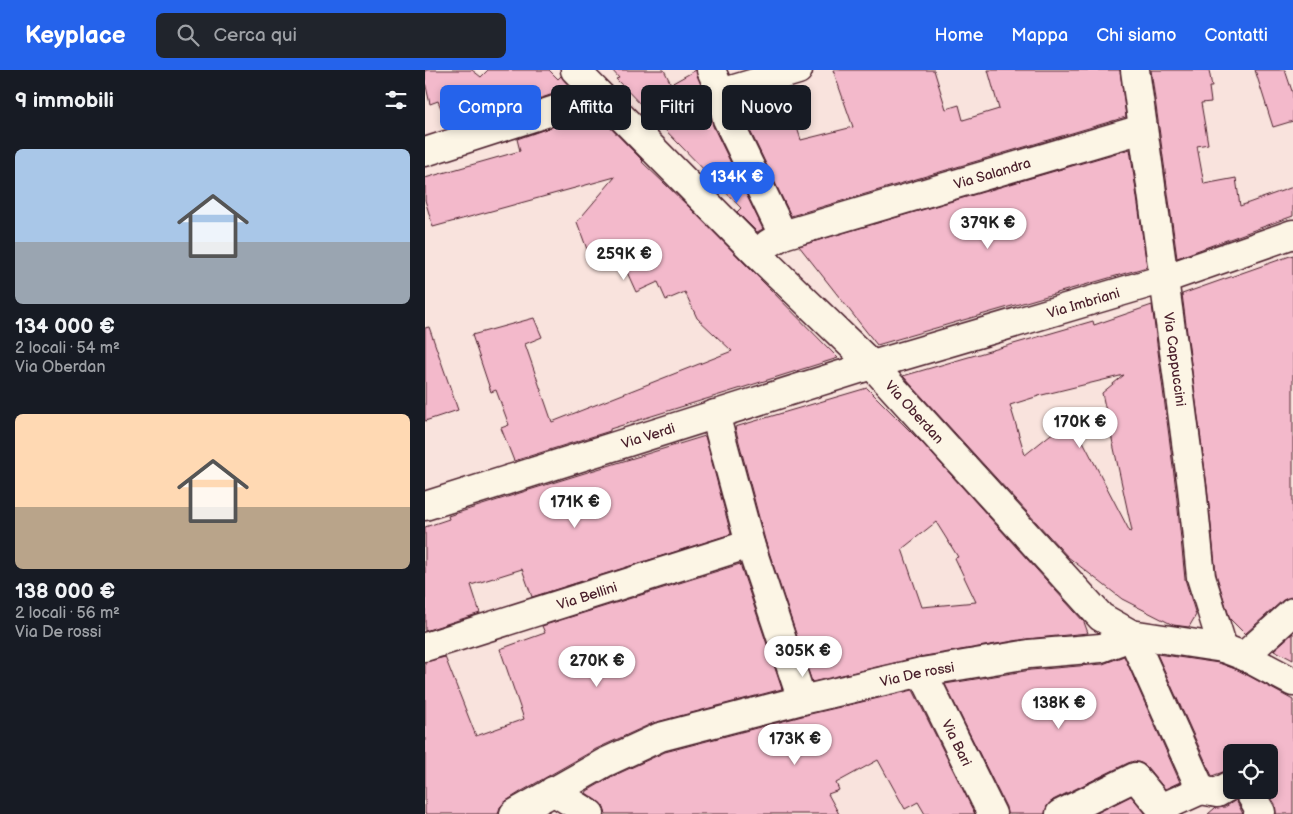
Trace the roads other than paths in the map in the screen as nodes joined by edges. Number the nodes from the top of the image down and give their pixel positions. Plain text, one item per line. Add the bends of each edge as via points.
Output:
1 (575, 70) edge
2 (798, 70) edge
3 (1135, 70) edge
4 (716, 81) edge
5 (589, 85) edge
6 (551, 111) edge
7 (631, 127) edge
8 (1142, 130) junction
9 (425, 152) edge
10 (1293, 234) edge
11 (783, 235) junction
12 (755, 252) junction
13 (1164, 279) junction
14 (872, 366) junction
15 (715, 414) junction
16 (425, 506) edge
17 (750, 544) junction
18 (1293, 612) edge
19 (1131, 634) junction
20 (425, 647) edge
21 (1234, 652) junction
22 (922, 672) junction
23 (1293, 682) edge
24 (802, 700) junction
25 (1223, 789) edge
26 (1201, 790) junction
27 (553, 792) junction
28 (1253, 799) edge
29 (514, 814) edge
30 (590, 814) edge
31 (992, 814) edge
32 (1060, 814) edge
33 (1258, 814) edge

1 - 5 street, Via Oberdan
2 - 4 street
3 - 8 street, Via Cappuccini
4 - 11 street via 727,119
6 - 9 street
7 - 12 street, Via Oberdan
8 - 11 street, Via Salandra
8 - 13 street, Via Cappuccini
10 - 13 street, Via Imbriani
11 - 12 street, Via Salandra
12 - 14 street, Via Oberdan
13 - 14 street, Via Imbriani
13 - 21 street, Via Cappuccini via 1201,577
14 - 15 street, Via Verdi
14 - 19 street, Via Oberdan via 1101,617
15 - 16 street, Via Verdi
15 - 17 street
17 - 20 street, Via Bellini
17 - 24 street
18 - 21 street
19 - 21 street, Via Oberdan
19 - 22 street, Via De rossi via 1101,648 1029,654
19 - 26 street
21 - 23 street, Via Oberdan
22 - 24 street, Via De rossi
22 - 31 street, Via Bari
24 - 27 street, Via De rossi via 661,736 604,762
25 - 26 street via 1217,793
26 - 32 street via 1161,808 1135,777
27 - 29 street, Via De rossi
27 - 30 street
28 - 33 street via 1261,812

